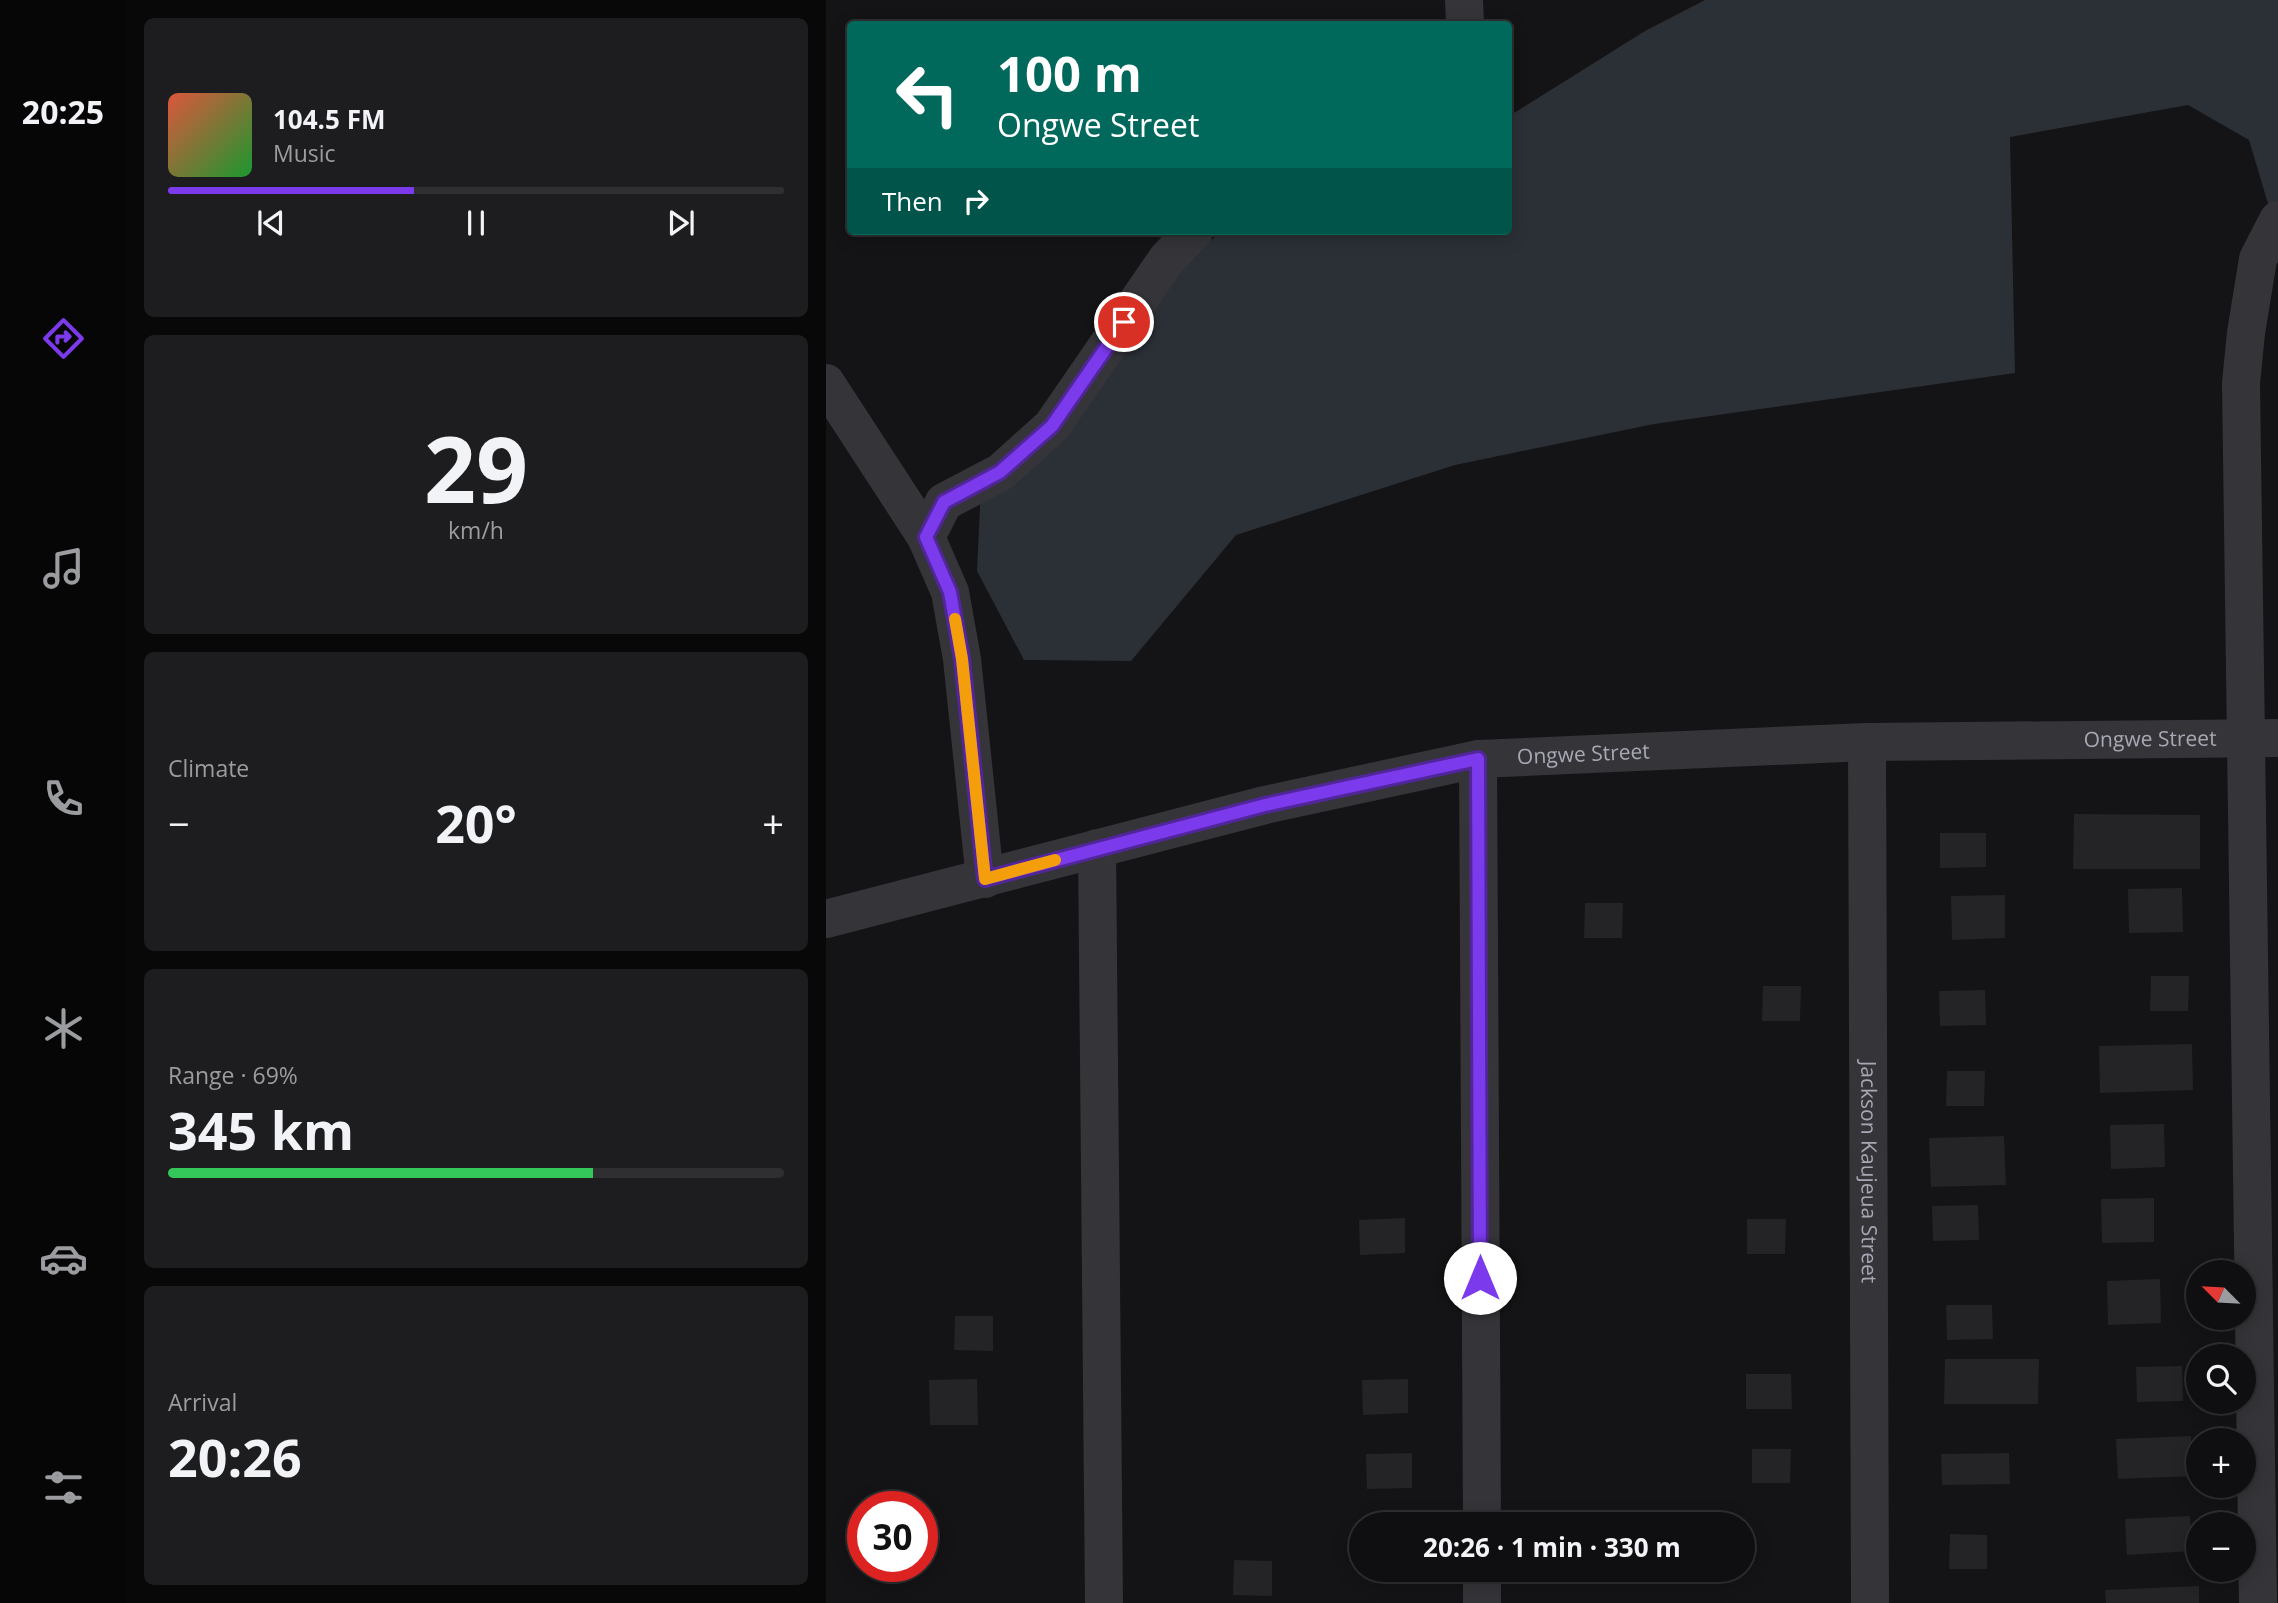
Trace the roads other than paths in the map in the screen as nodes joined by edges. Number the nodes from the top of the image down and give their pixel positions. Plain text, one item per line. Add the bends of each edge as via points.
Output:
1 (1464, 0) edge
2 (1465, 21) edge
3 (2278, 220) edge
4 (1190, 235) edge
5 (826, 383) edge
6 (926, 537) junction
7 (2262, 738) edge
8 (1867, 742) junction
9 (1478, 759) junction
10 (1097, 848) junction
11 (985, 879) junction
12 (826, 919) edge
13 (1482, 1512) edge
14 (1482, 1582) edge
15 (1104, 1603) edge
16 (1482, 1603) edge
17 (1870, 1603) edge
18 (2258, 1603) edge

1 - 2 street
3 - 7 street via 2258,259 2241,383
4 - 6 street via 1167,259 1052,426 1000,472 944,502
5 - 6 street
6 - 11 street via 950,592 962,659
7 - 8 street, Ongwe Street
7 - 18 street
8 - 9 street, Ongwe Street
8 - 17 street, Jackson Kaujeua Street
9 - 10 street, Ongwe Street via 1265,805
9 - 13 street
10 - 11 street, Ongwe Street
10 - 15 street
11 - 12 street, Ongwe Street
14 - 16 street

